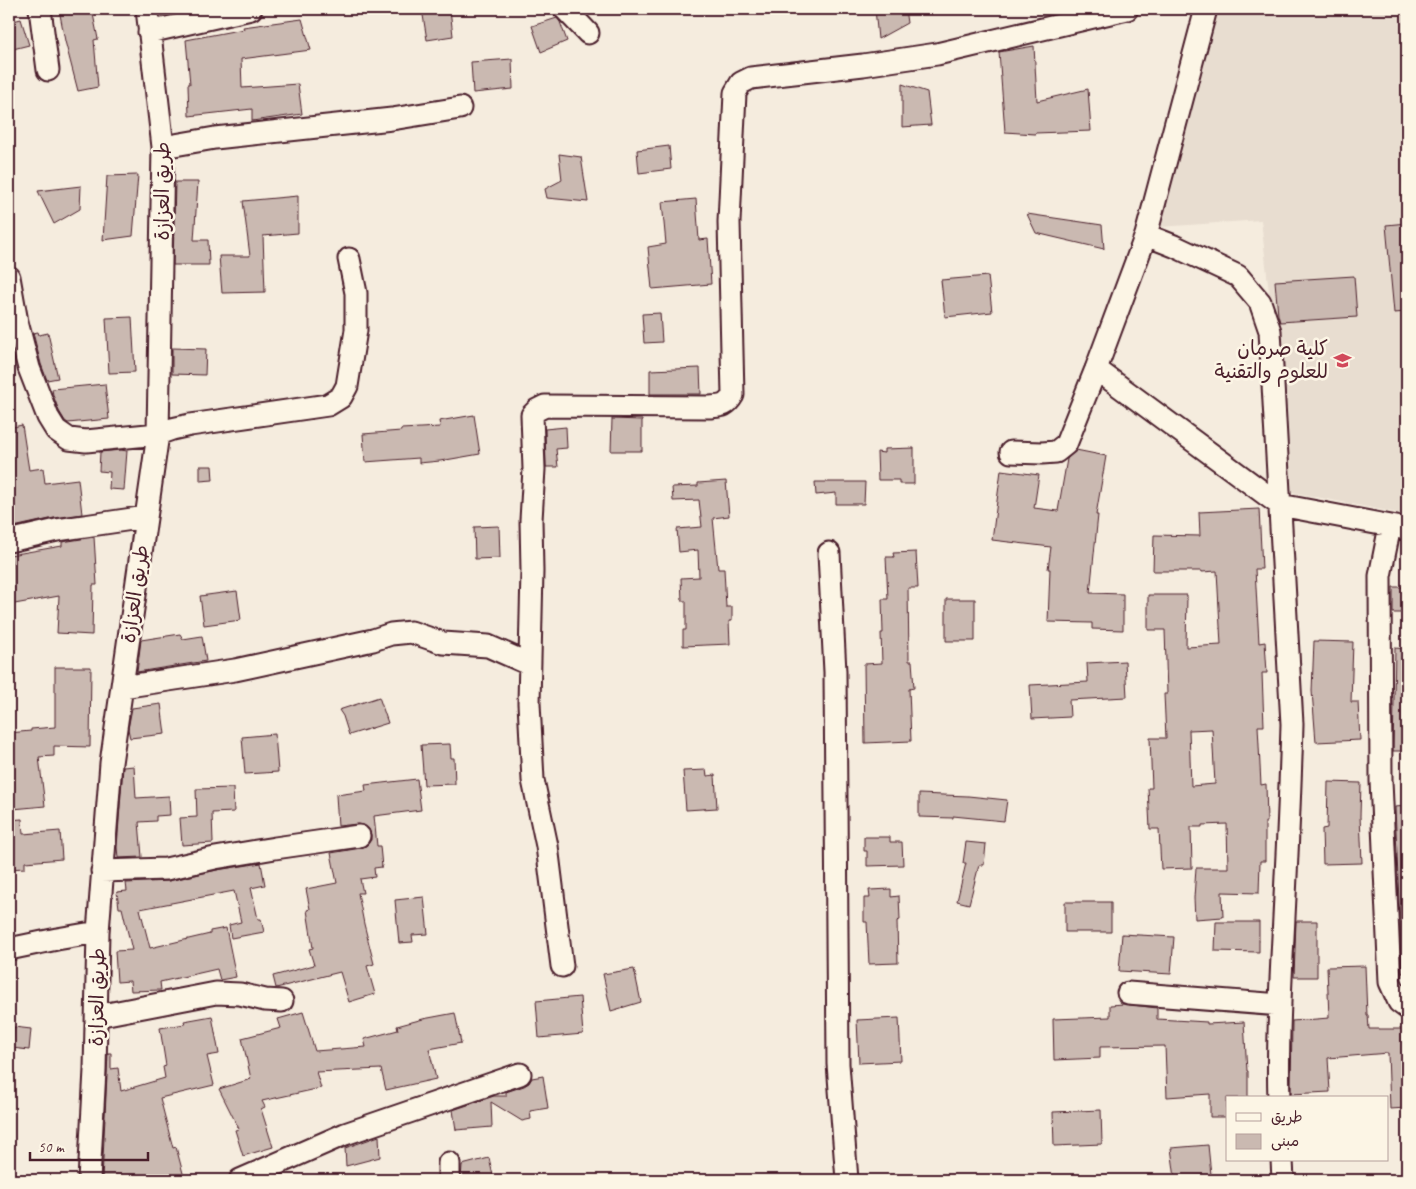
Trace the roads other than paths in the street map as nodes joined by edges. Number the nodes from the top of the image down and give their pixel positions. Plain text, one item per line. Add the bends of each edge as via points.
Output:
1 (40, 9) edge
2 (146, 9) edge
3 (251, 9) edge
4 (565, 9) edge
5 (1127, 9) edge
6 (1206, 9) edge
7 (149, 32) junction
8 (588, 33) dead end
9 (48, 70) dead end
10 (460, 108) dead end
11 (163, 147) junction
12 (1146, 235) junction
13 (349, 259) dead end
14 (9, 277) edge
15 (1096, 370) junction
16 (158, 434) junction
17 (1011, 452) dead end
18 (1280, 505) junction
19 (146, 517) junction
20 (1399, 527) edge
21 (9, 541) edge
22 (829, 553) dead end
23 (529, 664) junction
24 (122, 687) junction
25 (359, 836) dead end
26 (102, 872) junction
27 (98, 932) junction
28 (9, 949) edge
29 (562, 966) dead end
30 (1128, 993) dead end
31 (282, 1001) dead end
32 (1280, 1005) junction
33 (1407, 1008) edge
34 (97, 1016) junction
35 (520, 1074) dead end
36 (1279, 1096) edge
37 (289, 1159) junction
38 (1282, 1162) edge
39 (89, 1180) edge
40 (240, 1180) edge
41 (288, 1180) edge
42 (847, 1180) edge
43 (1283, 1180) edge

1 - 9 street
2 - 7 street, طريق العزازة
3 - 7 street
4 - 8 street
5 - 23 street via 937,54 751,78 741,83 735,94 729,222 733,395 729,402 720,406 545,406 532,415 534,469
6 - 12 street
7 - 11 street, طريق العزازة
10 - 11 street
11 - 16 street, طريق العزازة
12 - 15 street
12 - 18 street via 1238,276 1260,302 1270,331
13 - 16 street via 356,293 356,330 347,386 341,397 328,405 190,425
14 - 16 street via 29,368 56,430 69,440 86,441
15 - 17 street via 1066,444 1056,452
15 - 18 street
16 - 19 street, طريق العزازة
18 - 20 street
18 - 32 street via 1292,724
19 - 21 street via 57,530
19 - 24 street, طريق العزازة
20 - 33 street via 1380,576 1381,781 1390,982 1399,1002
22 - 42 street via 835,672 838,1064
23 - 24 street via 488,646 443,643 411,632 235,670
23 - 29 street via 534,780 547,846
24 - 26 street, طريق العزازة via 111,763
25 - 26 street via 215,858 166,869
26 - 27 street, طريق العزازة
27 - 28 street
27 - 34 street, طريق العزازة
30 - 32 street
31 - 34 street via 216,993
32 - 36 street
34 - 39 street, طريق العزازة
35 - 37 street via 345,1134
37 - 40 street
37 - 41 street
38 - 43 street

